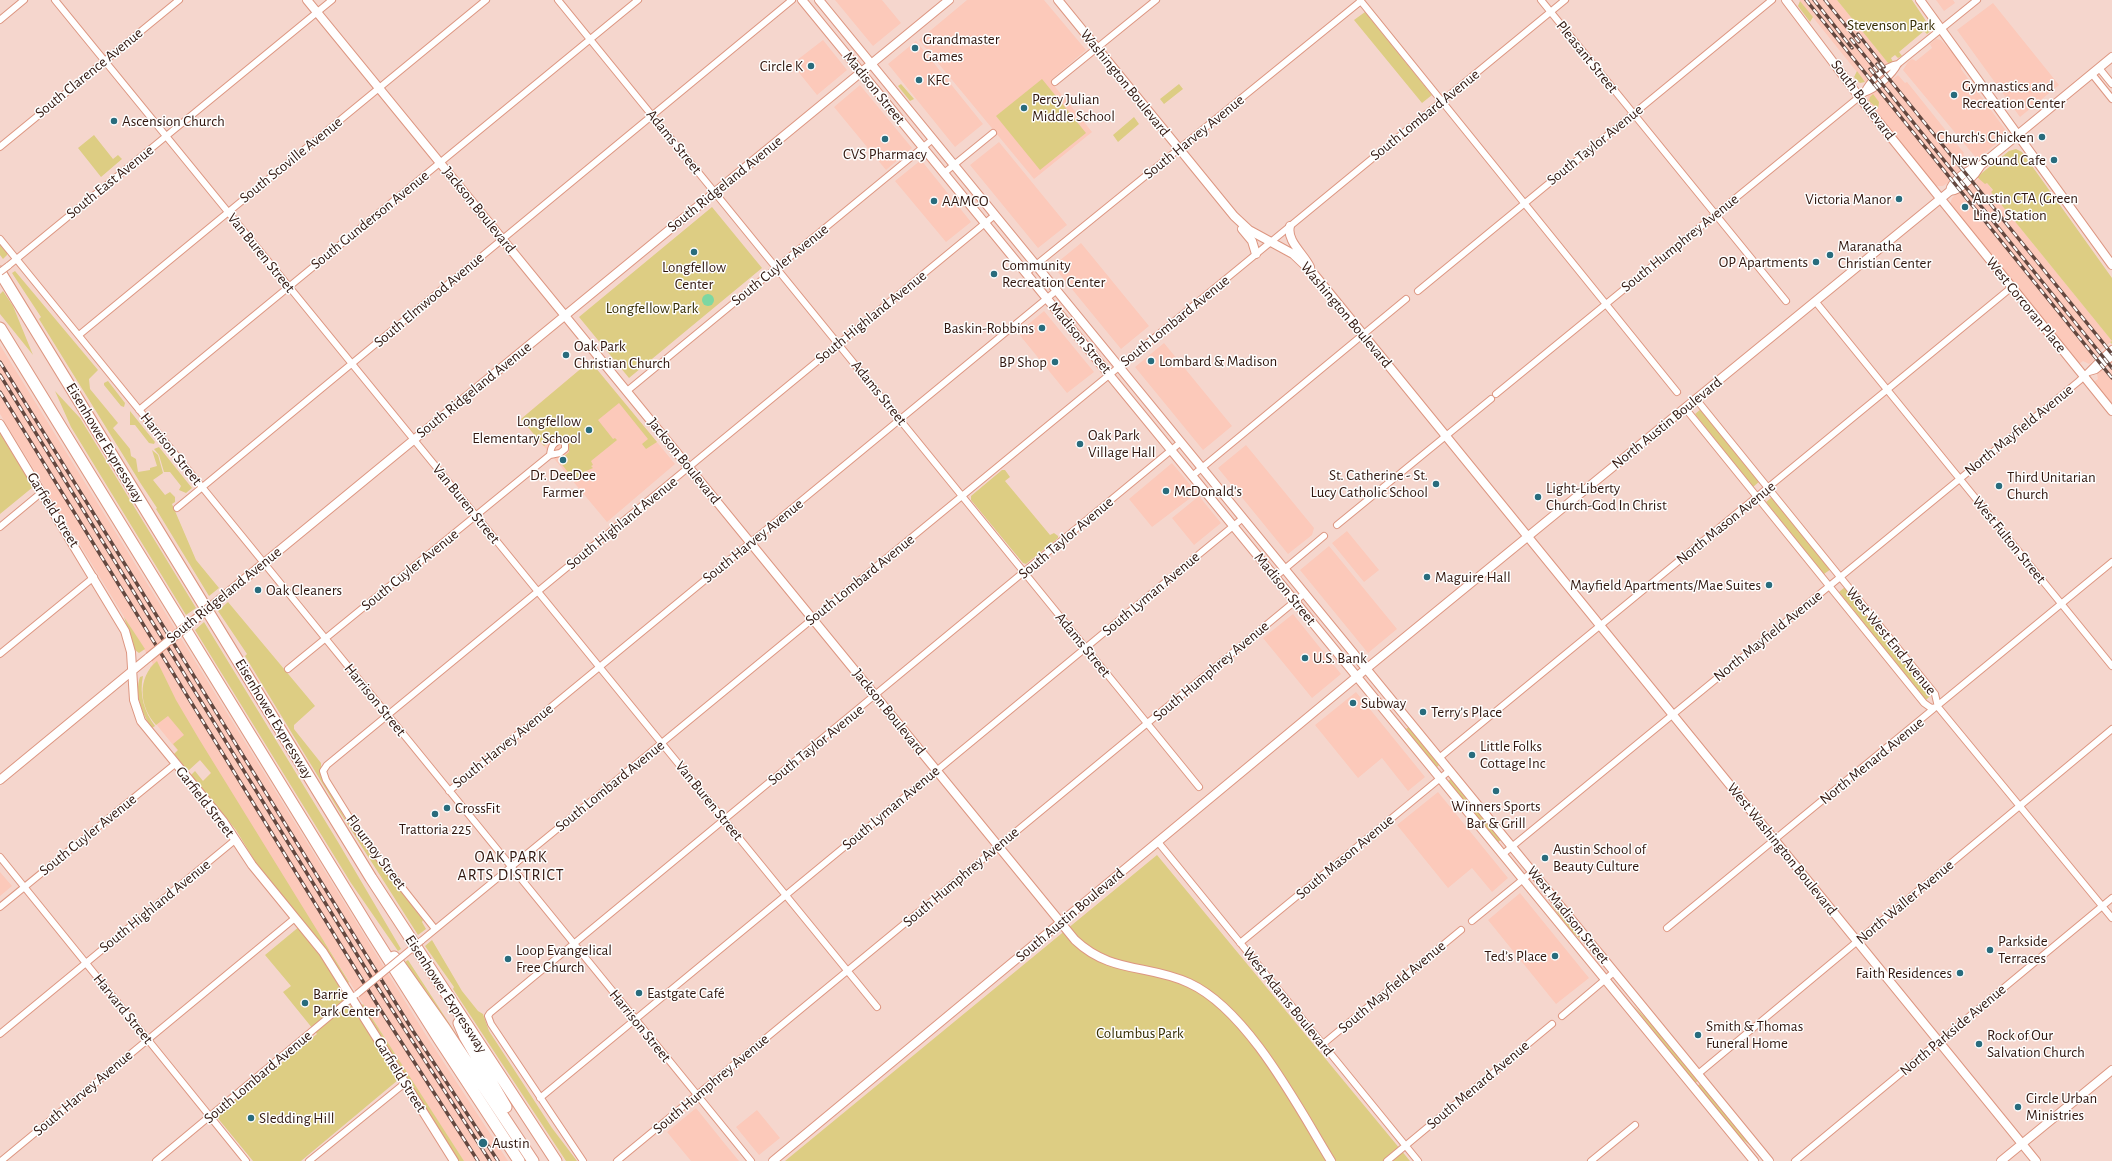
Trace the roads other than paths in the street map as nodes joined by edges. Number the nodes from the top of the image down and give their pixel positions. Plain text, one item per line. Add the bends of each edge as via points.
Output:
1 (24, 0) edge
2 (55, 0) edge
3 (179, 0) edge
4 (308, 0) edge
5 (332, 0) edge
6 (486, 0) edge
7 (558, 0) edge
8 (638, 0) edge
9 (792, 0) edge
10 (802, 0) edge
11 (819, 0) edge
12 (949, 0) edge
13 (1058, 0) edge
14 (1156, 0) edge
15 (1361, 0) edge
16 (1541, 0) edge
17 (1565, 0) edge
18 (1772, 0) edge
19 (1786, 0) edge
20 (1920, 0) edge
21 (1977, 0) edge
22 (317, 12) junction
23 (1550, 12) junction
24 (0, 20) edge
25 (1941, 29) junction
26 (590, 39) junction
27 (1097, 48) junction
28 (2112, 57) edge
29 (104, 61) junction
30 (871, 64) junction
31 (2099, 68) junction
32 (862, 72) junction
33 (2092, 74) junction
34 (1055, 82) dead end
35 (2112, 84) edge
36 (379, 88) junction
37 (1862, 95) junction
38 (2112, 99) edge
39 (1442, 101) junction
40 (1633, 114) junction
41 (652, 116) junction
42 (993, 133) dead end
43 (2018, 135) junction
44 (166, 136) junction
45 (933, 140) junction
46 (0, 147) edge
47 (923, 148) junction
48 (1179, 149) junction
49 (440, 162) junction
50 (954, 165) junction
51 (944, 173) junction
52 (715, 192) junction
53 (1940, 199) junction
54 (1524, 203) junction
55 (228, 212) junction
56 (1716, 214) junction
57 (995, 215) junction
58 (1234, 216) junction
59 (985, 223) junction
60 (1290, 226) junction
61 (0, 239) edge
62 (503, 239) junction
63 (1271, 241) junction
64 (1256, 254) junction
65 (16, 259) junction
66 (1036, 265) junction
67 (2112, 265) edge
68 (776, 268) junction
69 (3, 270) edge
70 (1026, 273) junction
71 (1314, 274) junction
72 (289, 287) junction
73 (2012, 287) junction
74 (1057, 290) junction
75 (1418, 291) dead end
76 (1047, 299) junction
77 (1406, 299) dead end
78 (1786, 301) dead end
79 (1815, 301) junction
80 (1606, 304) junction
81 (565, 315) junction
82 (0, 328) edge
83 (78, 335) junction
84 (1364, 335) junction
85 (838, 344) junction
86 (2112, 349) edge
87 (2112, 357) edge
88 (352, 364) junction
89 (1119, 367) junction
90 (1110, 374) junction
91 (2086, 374) junction
92 (1888, 390) junction
93 (627, 391) junction
94 (1677, 392) dead end
95 (1496, 394) dead end
96 (1491, 399) dead end
97 (1696, 399) junction
98 (1685, 408) junction
99 (139, 410) junction
100 (2112, 411) edge
101 (900, 420) junction
102 (0, 424) edge
103 (1446, 435) junction
104 (414, 440) junction
105 (1181, 442) junction
106 (1172, 450) junction
107 (550, 455) dead end
108 (689, 468) junction
109 (1202, 468) junction
110 (1192, 476) junction
111 (1960, 479) junction
112 (201, 486) junction
113 (1768, 488) junction
114 (42, 492) junction
115 (962, 496) junction
116 (1756, 497) junction
117 (176, 508) dead end
118 (476, 516) junction
119 (1243, 518) junction
120 (1337, 525) dead end
121 (1233, 526) junction
122 (0, 527) edge
123 (1324, 536) dead end
124 (1528, 537) junction
125 (751, 542) junction
126 (2112, 562) edge
127 (264, 563) junction
128 (1285, 569) junction
129 (1025, 573) junction
130 (94, 577) junction
131 (1275, 577) junction
132 (1840, 577) junction
133 (1828, 586) junction
134 (538, 592) junction
135 (1305, 594) junction
136 (1295, 601) junction
137 (2061, 604) junction
138 (813, 619) junction
139 (1600, 626) junction
140 (325, 639) junction
141 (1086, 648) junction
142 (0, 654) edge
143 (2112, 666) edge
144 (599, 667) junction
145 (288, 669) dead end
146 (1366, 670) junction
147 (132, 671) junction
148 (1357, 677) junction
149 (876, 696) junction
150 (1938, 707) junction
151 (1673, 714) junction
152 (388, 715) junction
153 (1147, 724) junction
154 (2112, 730) edge
155 (662, 743) junction
156 (1439, 758) junction
157 (175, 764) junction
158 (937, 770) junction
159 (323, 771) joint
160 (1449, 771) junction
161 (1440, 778) junction
162 (0, 780) edge
163 (1199, 787) dead end
164 (449, 791) junction
165 (2020, 806) junction
166 (724, 820) junction
167 (235, 840) junction
168 (1775, 840) junction
169 (1158, 842) junction
170 (999, 846) junction
171 (1512, 847) junction
172 (1503, 854) junction
173 (0, 857) edge
174 (511, 867) junction
175 (1532, 872) junction
176 (1523, 879) junction
177 (24, 887) junction
178 (786, 895) junction
179 (2112, 898) edge
180 (2102, 906) junction
181 (0, 907) edge
182 (295, 918) junction
183 (2112, 918) edge
184 (1472, 922) dead end
185 (1060, 923) junction
186 (1667, 928) dead end
187 (435, 930) junction
188 (1461, 930) dead end
189 (372, 933) junction
190 (1858, 942) junction
191 (1240, 943) junction
192 (574, 944) junction
193 (86, 963) junction
194 (848, 971) junction
195 (1614, 972) junction
196 (1605, 980) junction
197 (355, 996) junction
198 (448, 998) junction
199 (877, 1008) dead end
200 (1562, 1016) dead end
201 (635, 1019) junction
202 (1552, 1024) dead end
203 (0, 1034) edge
204 (148, 1039) junction
205 (1939, 1042) junction
206 (1323, 1044) junction
207 (2112, 1070) edge
208 (1698, 1074) junction
209 (405, 1083) junction
210 (697, 1095) junction
211 (540, 1098) junction
212 (210, 1116) junction
213 (1635, 1125) dead end
214 (2022, 1144) junction
215 (1405, 1146) junction
216 (1, 1161) edge
217 (156, 1161) edge
218 (246, 1161) edge
219 (309, 1161) edge
220 (454, 1161) edge
221 (519, 1161) edge
222 (533, 1161) edge
223 (542, 1161) edge
224 (556, 1161) edge
225 (582, 1161) edge
226 (617, 1161) edge
227 (751, 1161) edge
228 (773, 1161) edge
229 (1331, 1161) edge
230 (1387, 1161) edge
231 (1418, 1161) edge
232 (1591, 1161) edge
233 (1754, 1161) edge
234 (1769, 1161) edge
235 (1795, 1161) edge
236 (2001, 1161) edge
237 (2036, 1161) edge

1 - 24 street
2 - 29 street, Van Buren Street
3 - 29 street, South Clarence Avenue
4 - 22 street, Jackson Boulevard
5 - 22 street, South East Avenue
6 - 36 street, South Scoville Avenue
7 - 26 street, Adams Street
8 - 26 street, South Gunderson Avenue
9 - 41 street, South Elmwood Avenue
10 - 32 street, Madison Street
11 - 30 street, Madison Street
12 - 30 street, South Ridgeland Avenue
13 - 27 street, Washington Boulevard
14 - 27 street
15 - 39 street
15 - 48 street, South Harvey Avenue
16 - 23 street, Pleasant Street
17 - 23 street, South Lombard Avenue
18 - 40 street, South Taylor Avenue
19 - 37 street, South Boulevard
20 - 25 street
21 - 25 street, South Humphrey Avenue
22 - 36 street, Jackson Boulevard
22 - 44 street, South East Avenue
23 - 39 street, South Lombard Avenue
23 - 40 street, Pleasant Street
25 - 37 street, South Humphrey Avenue via 1898,64 1895,70 1872,90
25 - 43 street
26 - 41 street, Adams Street
26 - 49 street, South Gunderson Avenue
27 - 34 street
27 - 48 street, Washington Boulevard
28 - 31 street, North Austin Boulevard
29 - 44 street, Van Buren Street
29 - 46 street, South Clarence Avenue
30 - 32 street, South Ridgeland Avenue
30 - 45 street, Madison Street
31 - 33 street, North Austin Boulevard
31 - 35 street
32 - 47 street, Madison Street
32 - 52 street, South Ridgeland Avenue
33 - 38 street
33 - 43 street, North Austin Boulevard
36 - 49 street, Jackson Boulevard
36 - 55 street, South Scoville Avenue
37 - 53 street, South Boulevard
37 - 56 street, South Humphrey Avenue
39 - 54 street
39 - 60 street, South Lombard Avenue
40 - 54 street, South Taylor Avenue
40 - 56 street, Pleasant Street
41 - 52 street, Adams Street
41 - 62 street, South Elmwood Avenue
42 - 50 street
43 - 53 street, North Austin Boulevard via 1981,165 1971,168 1951,185 1950,191
43 - 67 street
44 - 55 street, Van Buren Street
44 - 65 street, South East Avenue
45 - 47 street, South Cuyler Avenue
45 - 50 street, Madison Street
47 - 51 street, Madison Street
47 - 68 street, South Cuyler Avenue
48 - 58 street, Washington Boulevard
48 - 66 street, South Harvey Avenue
49 - 62 street, Jackson Boulevard
49 - 72 street, South Gunderson Avenue
50 - 51 street
50 - 57 street, Madison Street
51 - 59 street, Madison Street
52 - 68 street, Adams Street
52 - 81 street, South Ridgeland Avenue
53 - 73 street, West Corcoran Place
53 - 79 street, North Austin Boulevard
54 - 75 street, South Taylor Avenue
54 - 80 street
55 - 72 street, Van Buren Street
55 - 83 street, South Scoville Avenue
56 - 78 street, Pleasant Street
56 - 80 street, South Humphrey Avenue
57 - 59 street, South Highland Avenue
57 - 66 street, Madison Street
58 - 63 street, Washington Boulevard via 1249,230
58 - 64 street via 1252,241
59 - 70 street, Madison Street
59 - 85 street, South Highland Avenue
60 - 63 street, South Lombard Avenue
60 - 71 street via 1288,232 1293,242 1306,257
61 - 65 street, Harrison Street
62 - 81 street, Jackson Boulevard
62 - 88 street, South Elmwood Avenue
63 - 64 street, South Lombard Avenue
63 - 71 street, Washington Boulevard via 1293,254
64 - 89 street, South Lombard Avenue
65 - 69 street, South East Avenue
65 - 83 street, Harrison Street
66 - 70 street, South Harvey Avenue
66 - 74 street, Madison Street
68 - 85 street, Adams Street
68 - 93 street, South Cuyler Avenue
69 - 198 highway, Eisenhower Expressway via 371,878
70 - 76 street, Madison Street
71 - 84 street, Washington Boulevard
72 - 88 street, Van Buren Street
72 - 99 street, South Gunderson Avenue
73 - 91 street, West Corcoran Place
73 - 92 street, North Mason Avenue
74 - 76 street, South Harvey Avenue
74 - 89 street, Madison Street
76 - 90 street, Madison Street
76 - 101 street, South Harvey Avenue
77 - 84 street
79 - 92 street, West Fulton Street
79 - 97 street, North Austin Boulevard
80 - 94 street
80 - 95 street, South Humphrey Avenue
81 - 93 street, Jackson Boulevard
81 - 104 street, South Ridgeland Avenue
82 - 189 highway, Eisenhower Expressway
83 - 99 street, Harrison Street
84 - 103 street, Washington Boulevard
84 - 109 street
85 - 101 street, Adams Street
85 - 108 street, South Highland Avenue
86 - 91 street, North Mayfield Avenue via 2092,365
87 - 91 street, North Mayfield Avenue via 2096,370
88 - 104 street, Van Buren Street
88 - 112 street, South Elmwood Avenue
89 - 90 street, South Lombard Avenue
89 - 105 street, Madison Street
90 - 106 street, Madison Street
90 - 115 street, South Lombard Avenue
91 - 100 street, West Corcoran Place
91 - 111 street, North Mayfield Avenue
92 - 111 street, West Fulton Street
92 - 113 street, North Mason Avenue
93 - 108 street, Jackson Boulevard
96 - 103 street
97 - 98 street, North Austin Boulevard
97 - 113 street, West West End Avenue
98 - 116 street, West West End Avenue
98 - 124 street, North Austin Boulevard
99 - 112 street, Harrison Street
101 - 115 street, Adams Street
101 - 125 street, South Harvey Avenue
102 - 114 street, Garfield Street
103 - 120 street
103 - 124 street, Washington Boulevard
104 - 118 street, Van Buren Street
104 - 127 street, South Ridgeland Avenue
105 - 106 street, South Taylor Avenue
105 - 109 street, Madison Street
106 - 110 street, Madison Street
106 - 129 street, South Taylor Avenue
107 - 118 street, South Cuyler Avenue
108 - 125 street, Jackson Boulevard
108 - 134 street, South Highland Avenue
109 - 110 street
109 - 119 street, Madison Street
110 - 121 street, Madison Street
111 - 132 street, North Mayfield Avenue
111 - 137 street, West Fulton Street
112 - 117 street, South Elmwood Avenue
112 - 127 street, Harrison Street
113 - 116 street, North Mason Avenue
113 - 132 street, West West End Avenue
114 - 122 street
114 - 130 street, Garfield Street
115 - 129 street, Adams Street
115 - 138 street, South Lombard Avenue
116 - 133 street, West West End Avenue
116 - 139 street, North Mason Avenue
118 - 134 street, Van Buren Street
118 - 140 street, South Cuyler Avenue
119 - 121 street, South Lyman Avenue
119 - 128 street, Madison Street
121 - 131 street, Madison Street
121 - 141 street, South Lyman Avenue
123 - 128 street
124 - 139 street, West Washington Boulevard
124 - 146 street, North Austin Boulevard
125 - 138 street, Jackson Boulevard
125 - 144 street, South Harvey Avenue
126 - 137 street, North Menard Avenue
127 - 140 street, Harrison Street
127 - 147 street, South Ridgeland Avenue, bridge
128 - 131 street
128 - 135 street, Madison Street
129 - 141 street, Adams Street
129 - 149 street, South Taylor Avenue
130 - 142 street
130 - 147 street, Garfield Street via 125,631
131 - 136 street, Madison Street
132 - 133 street, North Mayfield Avenue
132 - 150 street, West West End Avenue via 1935,694
133 - 150 street, West West End Avenue via 1924,703 1932,708
133 - 151 street, North Mayfield Avenue
134 - 144 street, Van Buren Street
134 - 152 street, South Highland Avenue
135 - 136 street, South Humphrey Avenue
135 - 146 street, Madison Street
136 - 148 street, Madison Street
136 - 153 street, South Humphrey Avenue
137 - 143 street, West Fulton Street
137 - 150 street, North Menard Avenue
138 - 149 street, Jackson Boulevard
138 - 155 street, South Lombard Avenue
139 - 151 street, West Washington Boulevard
139 - 156 street, North Mason Avenue
140 - 145 street, South Cuyler Avenue
140 - 152 street, Harrison Street
141 - 153 street, Adams Street
141 - 158 street, South Lyman Avenue
144 - 155 street, Van Buren Street
144 - 164 street, South Harvey Avenue
146 - 148 street, South Austin Boulevard
146 - 156 street, West Madison Street
147 - 157 street, Garfield Street via 138,715
147 - 162 street, South Ridgeland Avenue
148 - 161 street, West Madison Street
148 - 169 street, South Austin Boulevard
149 - 158 street, Jackson Boulevard
149 - 166 street, South Taylor Avenue
150 - 165 street
150 - 168 street, North Menard Avenue
151 - 168 street, West Washington Boulevard
151 - 171 street, North Mayfield Avenue
152 - 159 street, South Highland Avenue via 328,763
152 - 164 street, Harrison Street
153 - 163 street, Adams Street
153 - 170 street, South Humphrey Avenue
154 - 165 street, North Waller Avenue
155 - 166 street, Van Buren Street
155 - 174 street, South Lombard Avenue
156 - 160 street, West Madison Street
157 - 167 street, Garfield Street via 223,821
157 - 177 street, South Cuyler Avenue
158 - 170 street, Jackson Boulevard
158 - 178 street, South Lyman Avenue
159 - 187 street, Flournoy Street via 359,833
160 - 161 street, South Mason Avenue
160 - 171 street, West Madison Street
161 - 172 street, West Madison Street
161 - 191 street, South Mason Avenue
164 - 174 street, Harrison Street
165 - 180 street
165 - 190 street, North Waller Avenue
166 - 178 street, Van Buren Street
166 - 192 street, South Taylor Avenue
167 - 182 street, Garfield Street
167 - 193 street, South Highland Avenue
168 - 186 street, North Menard Avenue
168 - 190 street, West Washington Boulevard
169 - 185 street, South Austin Boulevard
169 - 191 street, West Adams Boulevard
170 - 185 street, Jackson Boulevard
170 - 194 street, South Humphrey Avenue
171 - 172 street, North Mayfield Avenue
171 - 175 street, West Madison Street
172 - 176 street, West Madison Street
173 - 177 street, Harvard Street
174 - 187 street, South Lombard Avenue
174 - 192 street, Harrison Street
175 - 176 street
175 - 195 street, West Madison Street
176 - 184 street
176 - 196 street, West Madison Street
177 - 181 street, South Cuyler Avenue
177 - 193 street, Harvard Street
178 - 194 street, Van Buren Street
178 - 201 street, South Lyman Avenue
179 - 180 street, North Parkside Avenue
180 - 183 street
180 - 205 street, North Parkside Avenue
182 - 197 street, Garfield Street
182 - 204 street, South Harvey Avenue
185 - 228 street, South Austin Boulevard
185 - 229 street, Jackson Boulevard via 1082,947 1100,958 1124,967 1178,978 1214,999 1238,1023 1264,1056
187 - 197 street, South Lombard Avenue, bridge
188 - 206 street, South Mayfield Avenue
189 - 221 highway, Eisenhower Expressway
189 - 222 highway via 402,966
190 - 205 street, West Washington Boulevard
190 - 208 street, North Waller Avenue
191 - 206 street, West Adams Boulevard
192 - 201 street, Harrison Street
192 - 211 street, South Taylor Avenue via 488,1016
193 - 203 street, South Highland Avenue
193 - 204 street, Harvard Street
194 - 199 street, Van Buren Street
194 - 210 street, South Humphrey Avenue
195 - 196 street
195 - 208 street, West Madison Street
196 - 200 street
196 - 233 street, West Madison Street
197 - 209 street, Garfield Street
197 - 212 street, South Lombard Avenue
198 - 223 highway via 465,1037
198 - 224 highway, Eisenhower Expressway
201 - 210 street, Harrison Street
201 - 211 street, South Lyman Avenue
202 - 215 street, South Menard Avenue
204 - 212 street, Harvard Street
204 - 216 street, South Harvey Avenue
205 - 214 street, West Washington Boulevard
205 - 235 street, North Parkside Avenue
206 - 215 street, West Adams Boulevard
207 - 214 street
208 - 234 street, West Madison Street
209 - 219 street
209 - 220 street, Garfield Street
210 - 226 street, South Humphrey Avenue
210 - 227 street, Harrison Street
211 - 225 street
212 - 217 street, South Lombard Avenue
212 - 218 street, Harvard Street
213 - 232 street
214 - 236 street
214 - 237 street, West Washington Boulevard
215 - 230 street, South Menard Avenue
215 - 231 street, West Adams Boulevard

